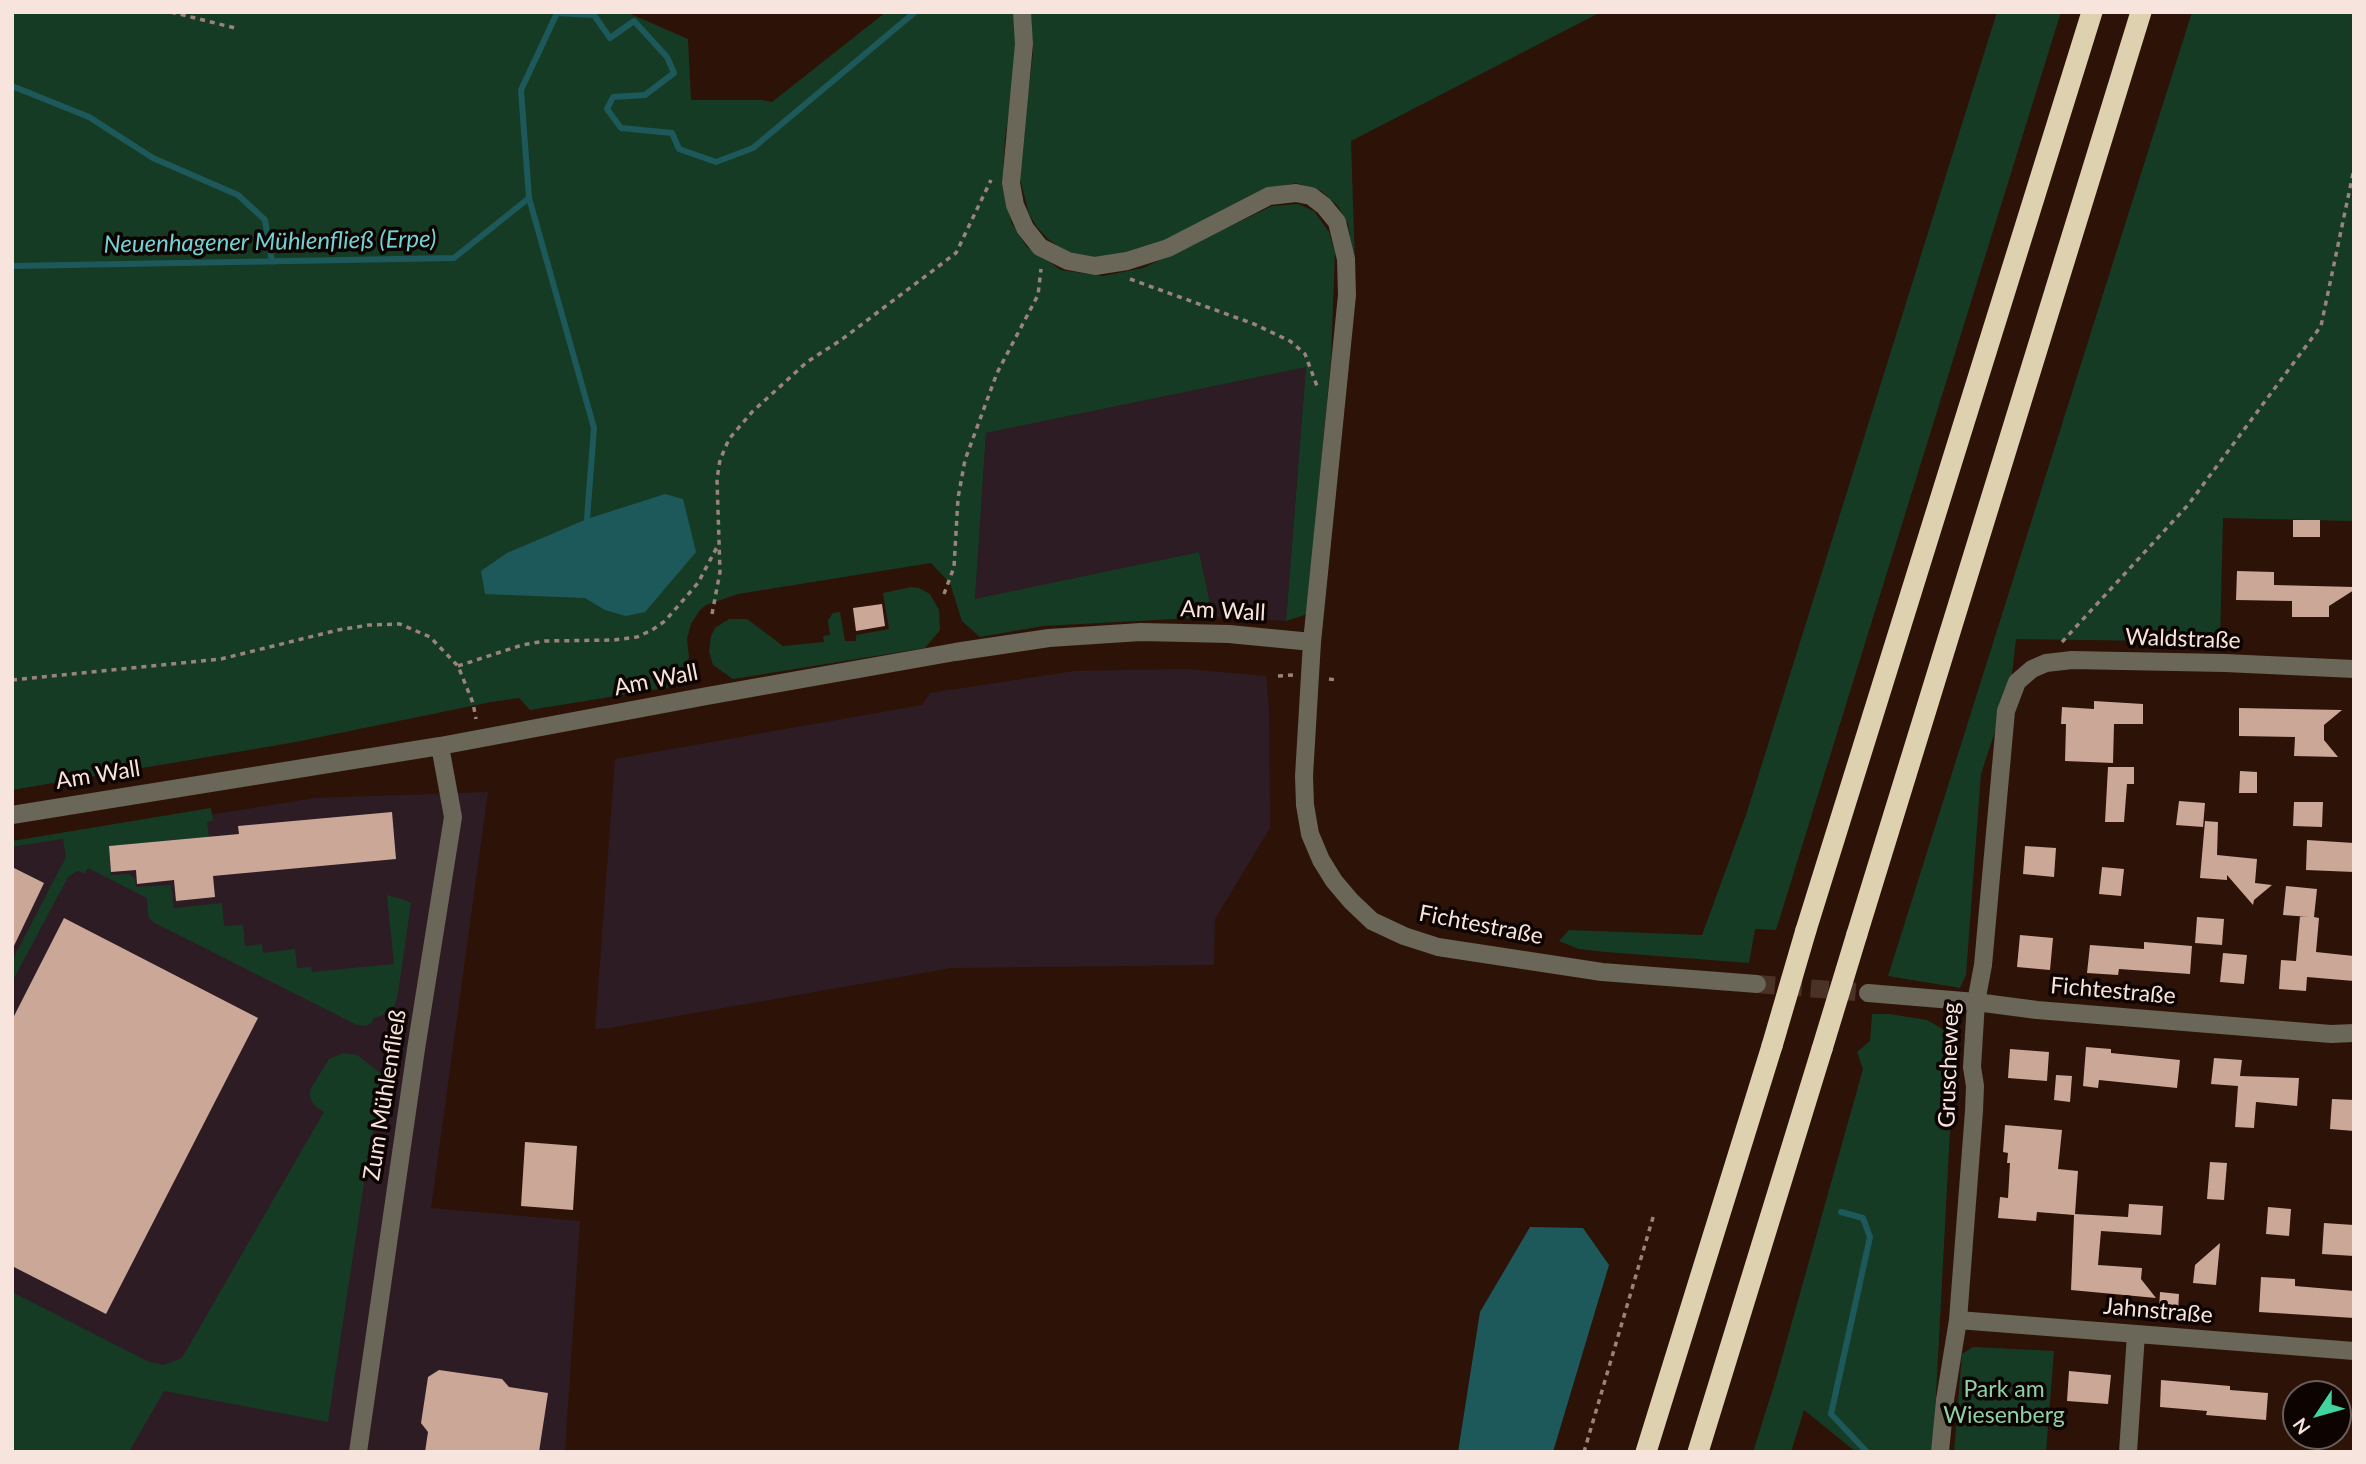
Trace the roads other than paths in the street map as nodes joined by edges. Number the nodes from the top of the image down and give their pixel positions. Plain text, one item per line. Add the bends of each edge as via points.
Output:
1 (1022, 12) edge
2 (2092, 12) edge
3 (2141, 12) edge
4 (1312, 642) junction
5 (2354, 669) edge
6 (2017, 682) joint
7 (440, 746) junction
8 (12, 814) edge
9 (1757, 984) tunnel mouth
10 (1868, 993) tunnel mouth
11 (1976, 1002) junction
12 (2354, 1033) edge
13 (1958, 1320) junction
14 (2136, 1334) junction
15 (2354, 1352) edge
16 (358, 1452) edge
17 (1646, 1452) edge
18 (1698, 1452) edge
19 (1941, 1452) edge
20 (2128, 1452) edge

1 - 4 street, Fichtestraße via 1024,44 1011,183 1025,228 1040,247 1068,261 1095,266 1127,261 1168,248 1269,196 1296,193 1311,196 1337,222 1346,259 1347,295
2 - 17 highway, bridge
3 - 18 highway, bridge
4 - 7 street, Am Wall via 1141,632 1049,638
4 - 9 street, Fichtestraße via 1304,776 1310,834 1334,881 1372,921 1438,947 1602,972
5 - 6 street, Waldstraße via 2046,663
6 - 11 street, Gruscheweg via 2006,711
7 - 8 street, Am Wall
7 - 16 street, Zum Mühlenfließ via 453,817
10 - 11 street, Fichtestraße
11 - 12 street, Fichtestraße
11 - 13 street, Gruscheweg
13 - 14 street, Jahnstraße
13 - 19 street, Gruscheweg
14 - 15 street, Jahnstraße
14 - 20 street

